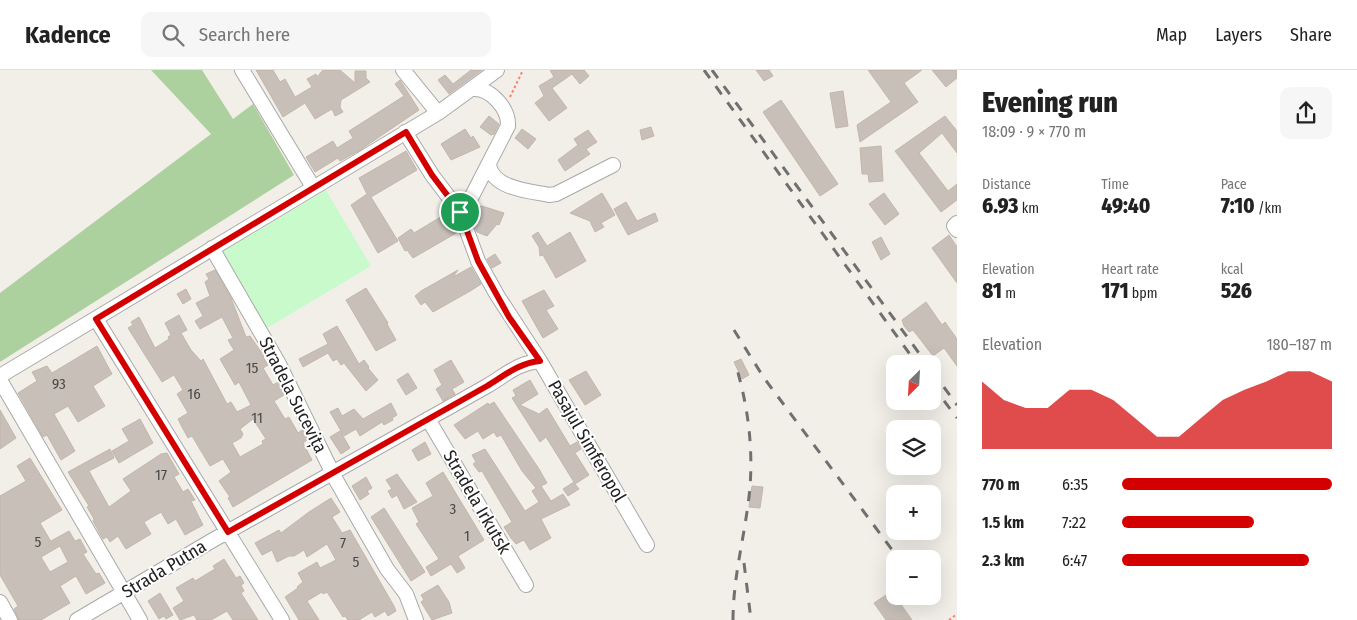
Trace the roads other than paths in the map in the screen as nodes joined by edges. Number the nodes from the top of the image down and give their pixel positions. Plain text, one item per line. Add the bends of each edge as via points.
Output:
1 (242, 70) edge
2 (404, 70) edge
3 (497, 70) edge
4 (473, 89) junction
5 (438, 113) junction
6 (406, 132) junction
7 (489, 164) junction
8 (613, 166) dead end
9 (313, 187) junction
10 (460, 212) junction
11 (957, 223) edge
12 (957, 230) edge
13 (212, 248) junction
14 (96, 319) junction
15 (540, 361) junction
16 (0, 376) edge
17 (0, 380) edge
18 (428, 419) junction
19 (333, 473) junction
20 (228, 532) junction
21 (647, 545) dead end
22 (526, 585) dead end
23 (123, 593) junction
24 (0, 602) edge
25 (10, 620) edge
26 (77, 620) edge
27 (140, 620) edge
28 (282, 620) edge
29 (416, 620) edge

1 - 9 street
2 - 5 street
3 - 4 street
4 - 5 street
4 - 7 street via 479,88 488,94 506,112 508,126
5 - 6 street
6 - 9 street
6 - 10 street, Pasajul Simferopol via 436,182
7 - 8 street via 492,174 502,183 549,195
7 - 10 street
9 - 13 street
10 - 15 street, Pasajul Simferopol via 478,261 509,317
11 - 12 street via 954,226
13 - 14 street
13 - 19 street, Stradela Sucevița via 279,364
14 - 16 street
14 - 20 street
15 - 18 street, Strada Putna via 524,363
15 - 21 street, Pasajul Simferopol
17 - 23 street
18 - 19 street, Strada Putna
18 - 22 street, Stradela Irkutsk
19 - 20 street, Strada Putna
19 - 29 street, Stradela Sucevița via 387,569 406,594
20 - 23 street, Strada Putna
20 - 28 street
23 - 26 street, Strada Putna
23 - 27 street
24 - 25 street

